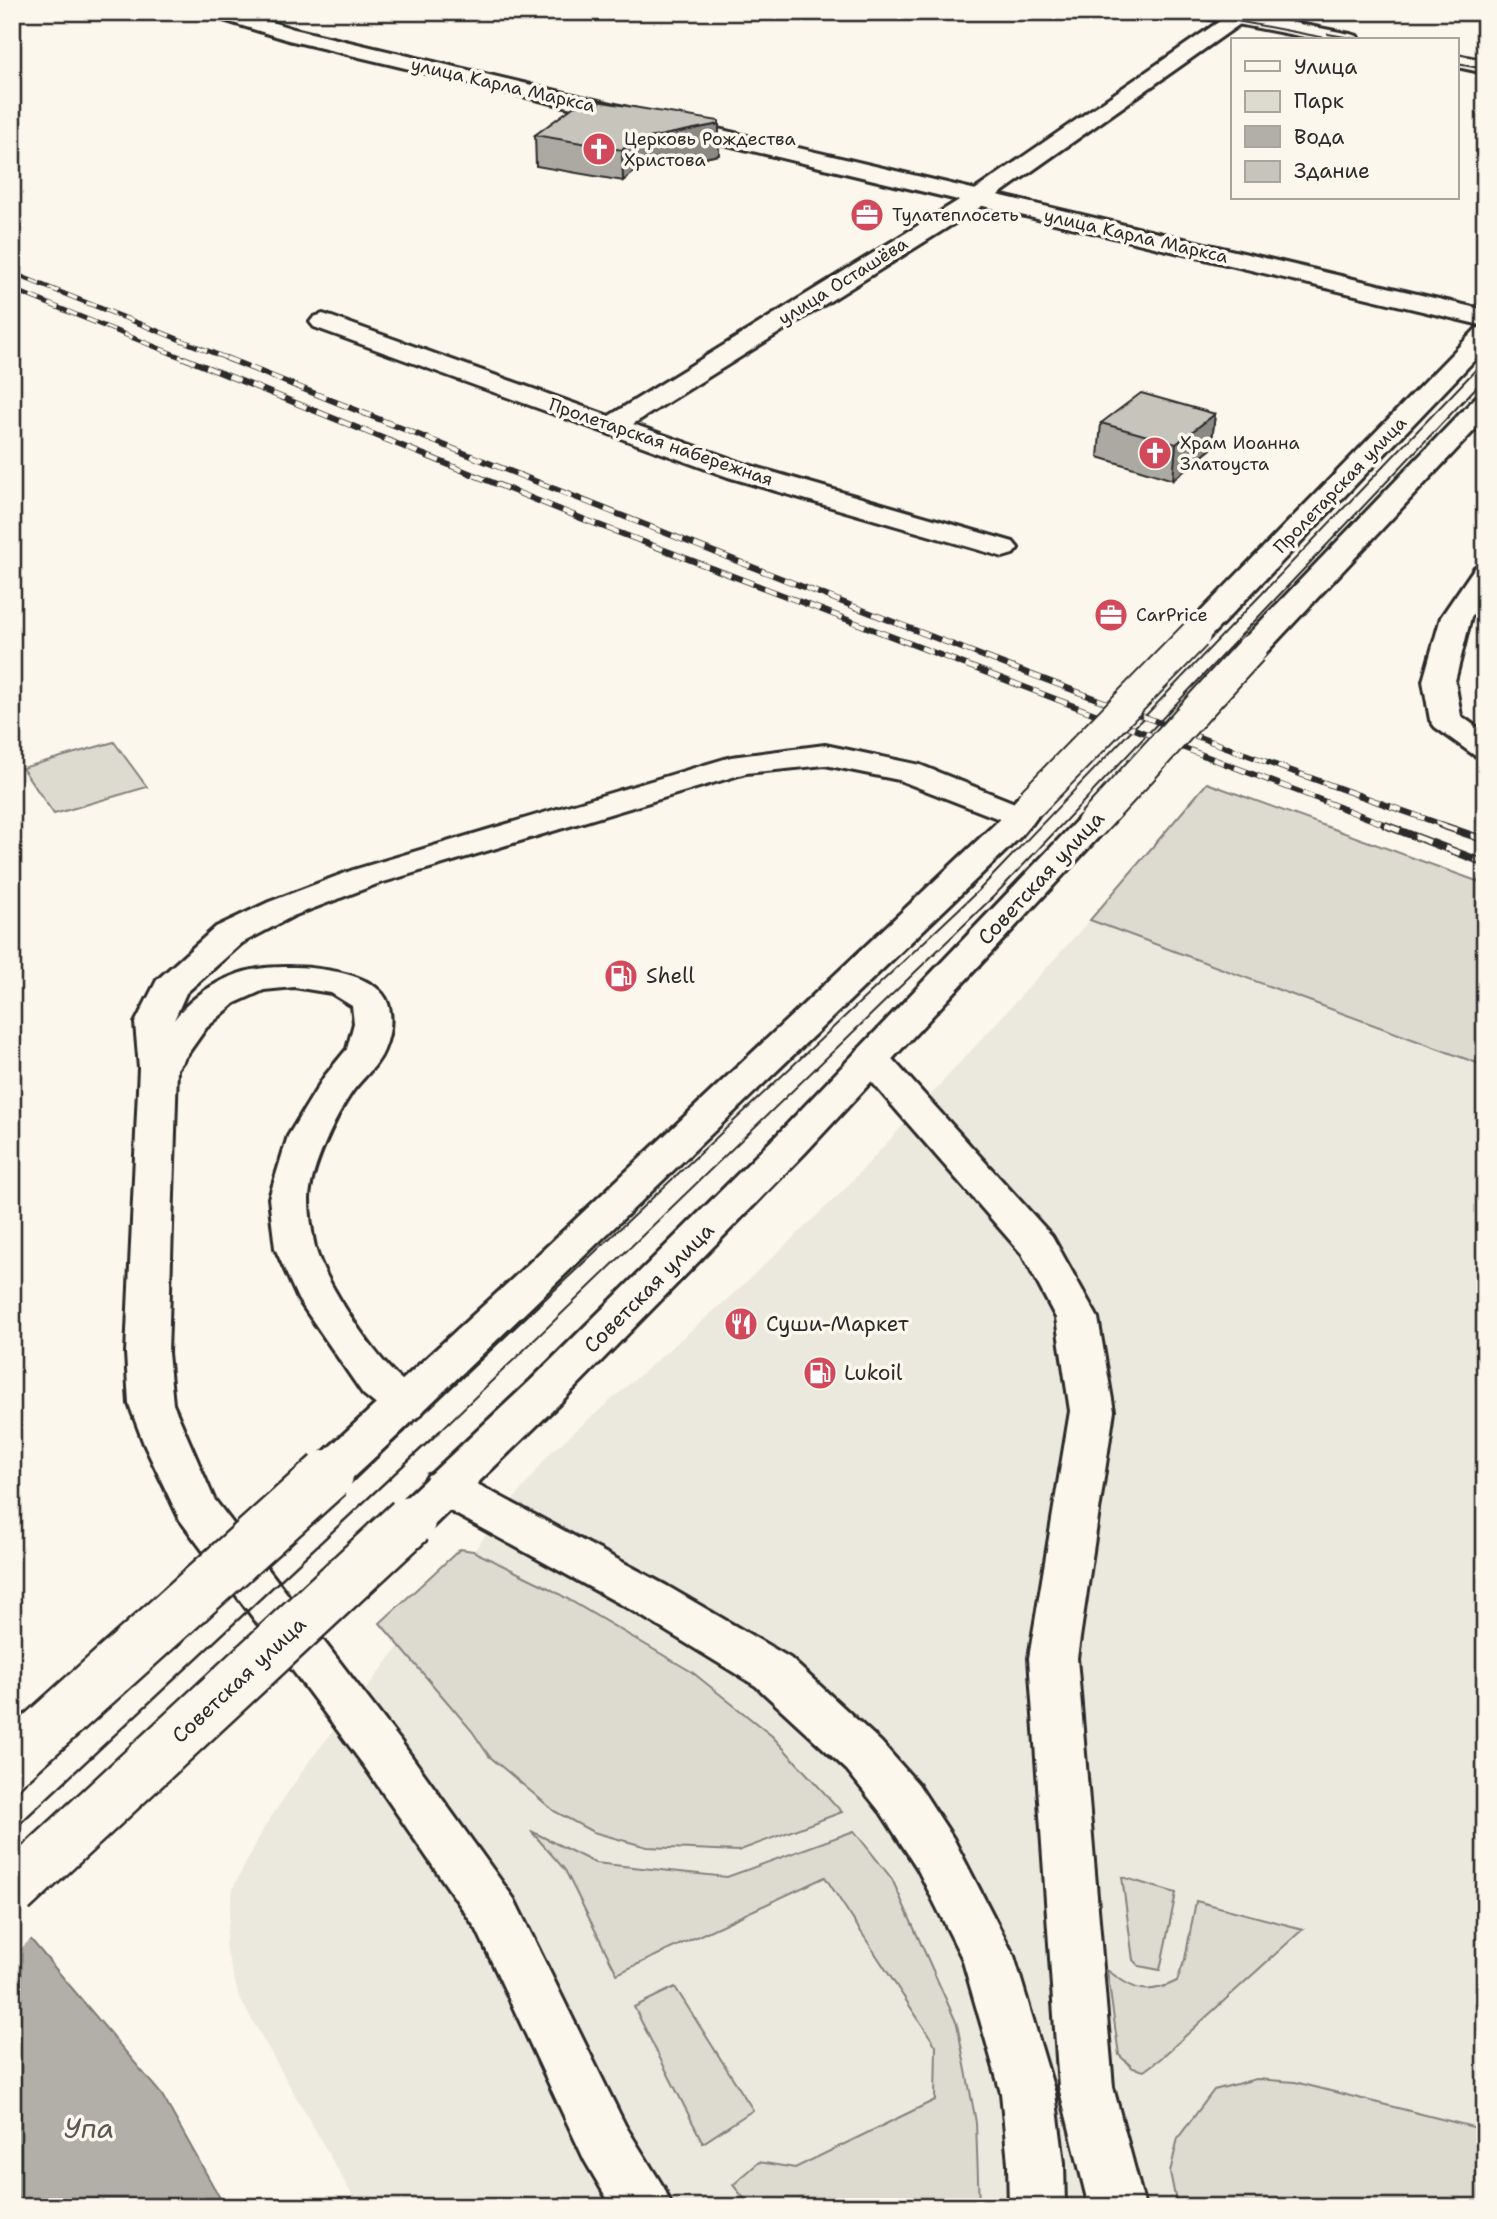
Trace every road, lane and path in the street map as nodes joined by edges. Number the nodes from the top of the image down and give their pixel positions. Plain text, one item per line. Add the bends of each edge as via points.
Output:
1 (217, 12) edge
2 (1206, 12) edge
3 (1243, 15) edge
4 (1341, 38) edge
5 (1458, 61) edge
6 (1485, 67) edge
7 (977, 199) junction
8 (1485, 318) edge
9 (323, 322) dead end
10 (1485, 334) edge
11 (1485, 403) edge
12 (610, 427) junction
13 (1003, 548) dead end
14 (1485, 573) edge
15 (1485, 748) edge
16 (1026, 810) junction
17 (871, 1058) junction
18 (158, 1068) junction
19 (405, 1405) junction
20 (444, 1488) junction
21 (12, 1760) edge
22 (12, 1891) edge
23 (644, 2207) edge
24 (1037, 2207) edge
25 (1117, 2207) edge

1 - 7 street, улица Карла Маркса via 301,37
2 - 3 street
3 - 4 street
3 - 7 street, улица Осташёва
5 - 6 street
7 - 8 street, улица Карла Маркса
7 - 12 street, улица Осташёва
9 - 12 street, Пролетарская набережная
10 - 16 street, Пролетарская улица, bridge
11 - 17 street, Советская улица, bridge
12 - 13 street, Пролетарская набережная via 738,471
14 - 15 street via 1456,617 1439,681 1446,720
16 - 18 street via 908,772 825,755 744,764 365,877 281,909 229,935 170,988 155,1023
16 - 19 street
17 - 20 street, Советская улица via 546,1391
17 - 25 street via 1038,1246 1077,1318 1092,1411 1053,1658 1086,2087
18 - 19 street via 193,1020 222,995 257,981 293,976 341,984 369,1000 373,1023 365,1052 337,1086 307,1136 289,1198 295,1248 313,1289 378,1383
18 - 23 street via 147,1353 151,1404 166,1444 196,1508 382,1753 496,1915 605,2143
19 - 21 street, bridge
20 - 22 street, Советская улица, bridge
20 - 24 street via 651,1599 773,1672 864,1756 900,1799 935,1853 988,1956 1028,2093

